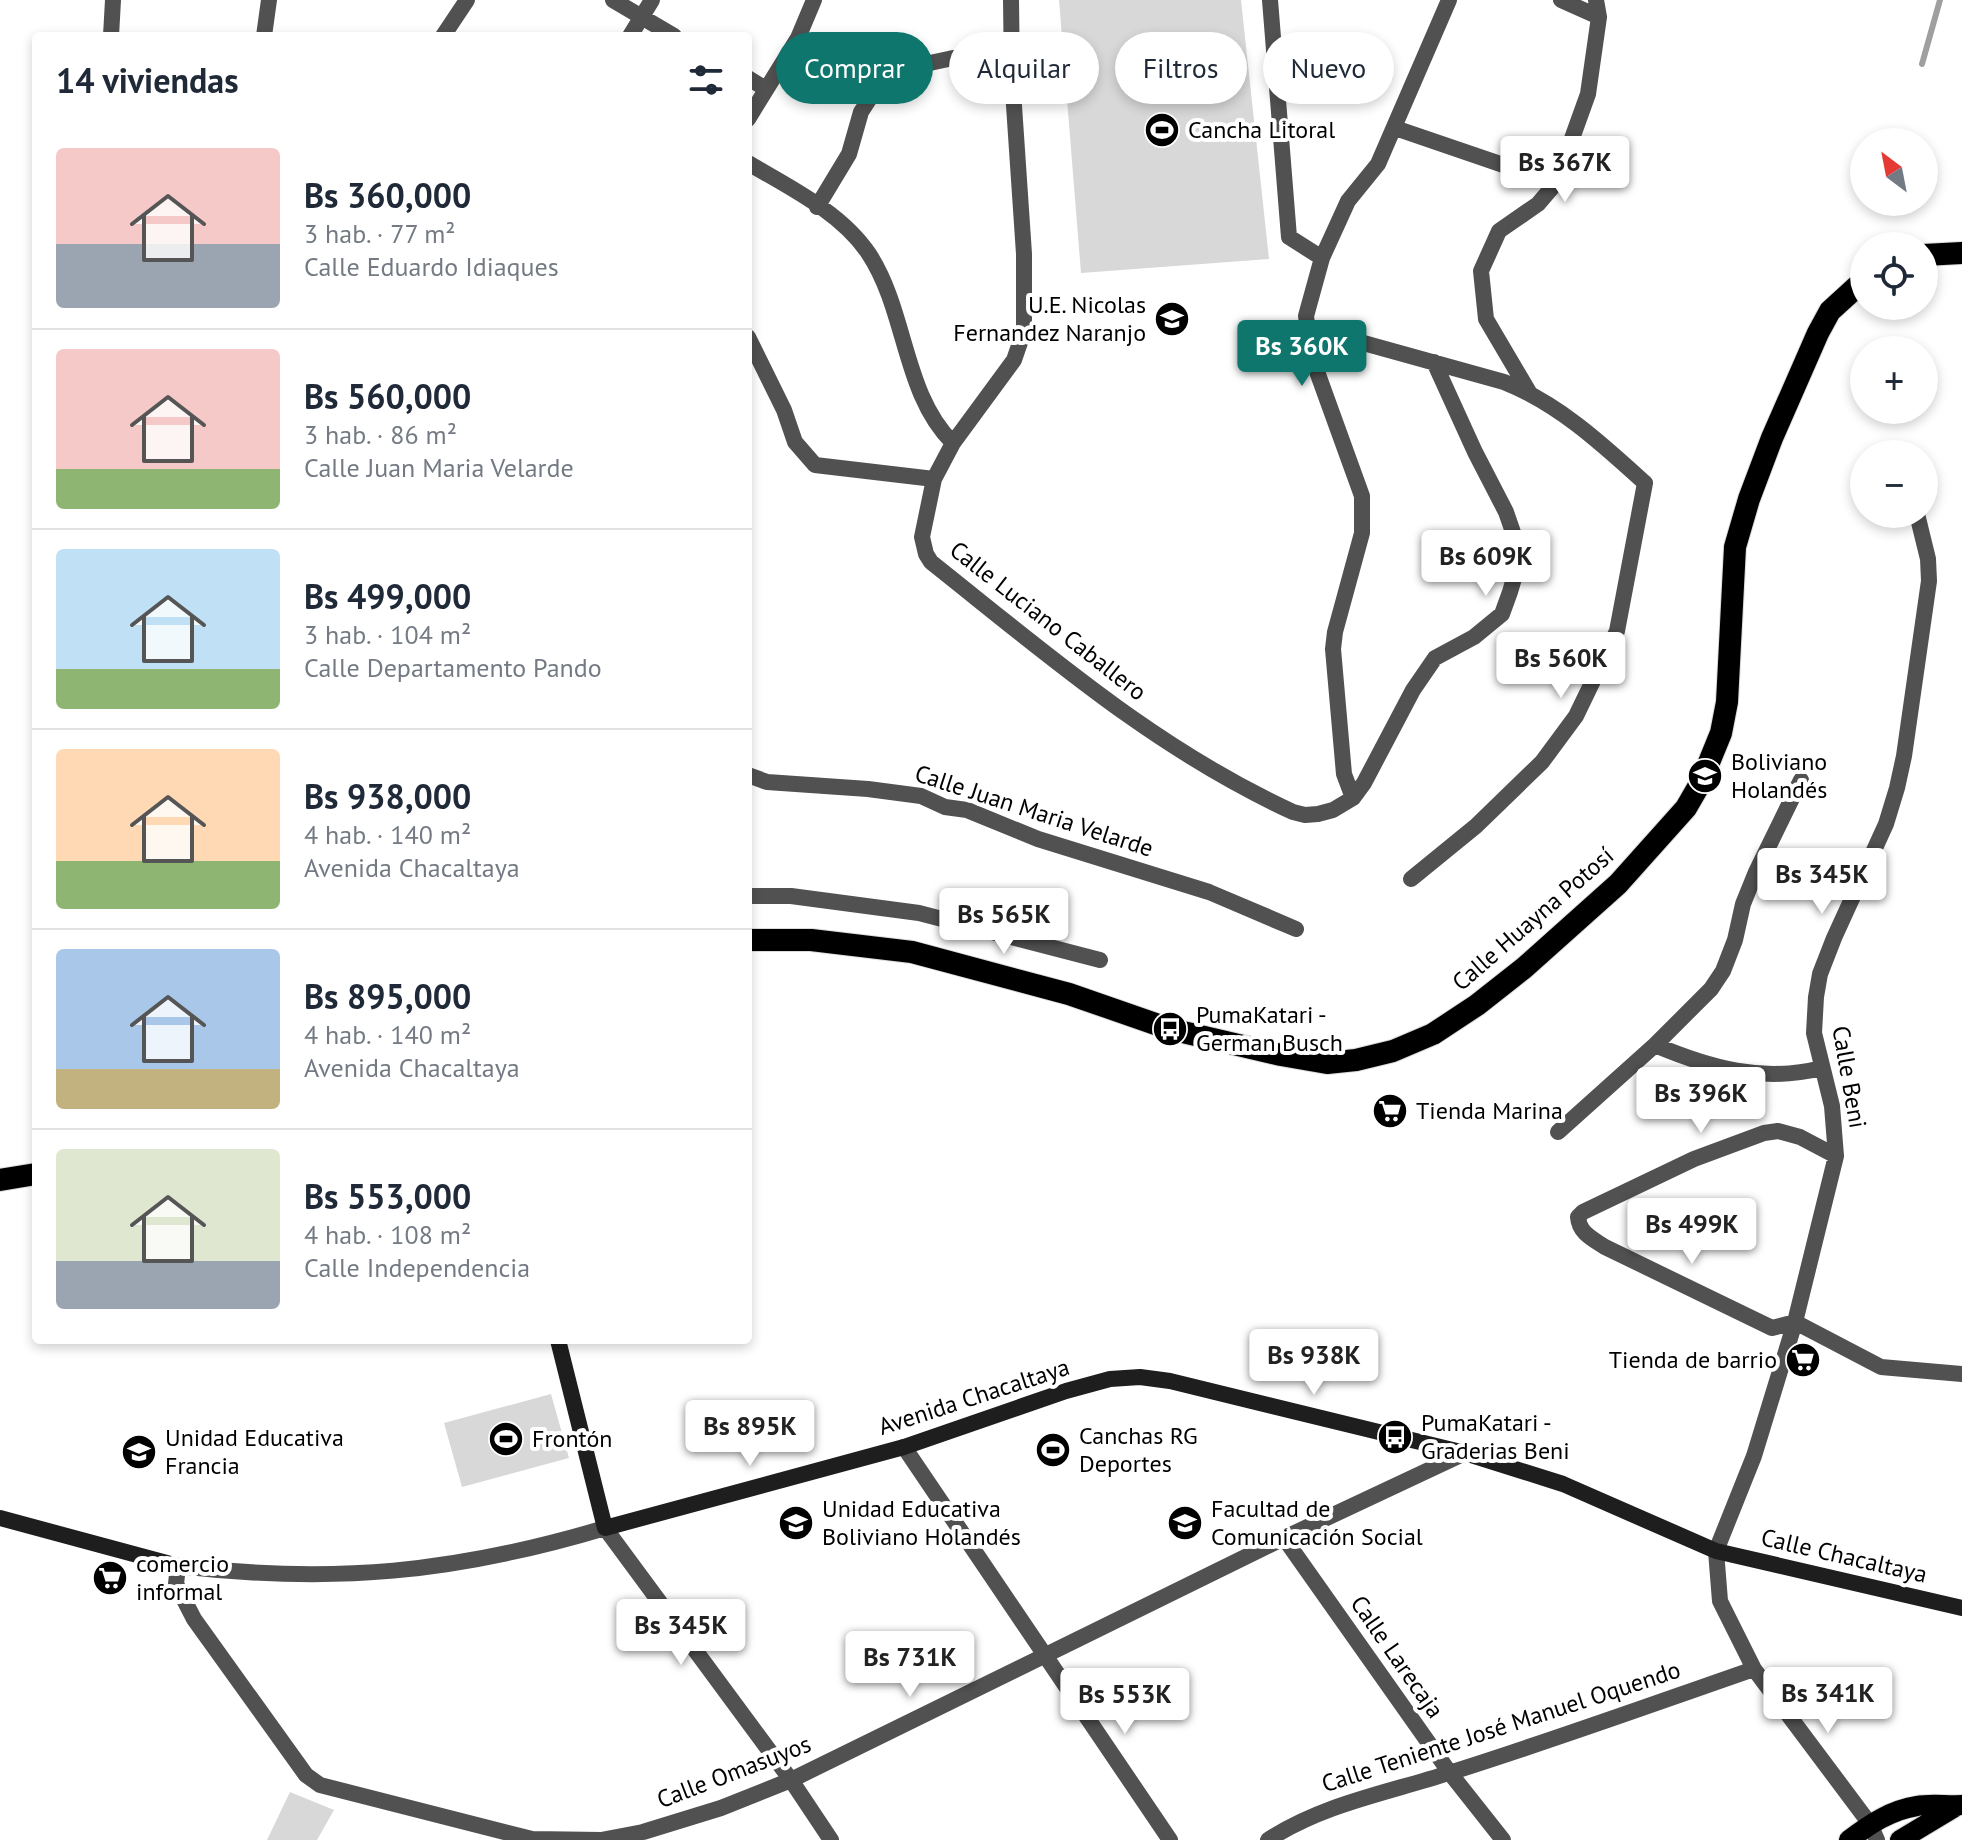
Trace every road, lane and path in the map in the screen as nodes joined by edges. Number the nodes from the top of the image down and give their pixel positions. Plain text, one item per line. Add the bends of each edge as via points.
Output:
1 (113, 0) edge
2 (269, 0) edge
3 (467, 0) edge
4 (613, 0) edge
5 (652, 0) edge
6 (814, 0) edge
7 (1011, 0) edge
8 (1270, 0) edge
9 (1449, 0) edge
10 (1561, 0) edge
11 (1597, 9) edge
12 (641, 17) junction
13 (111, 32) edge
14 (265, 32) edge
15 (446, 32) edge
16 (632, 32) edge
17 (667, 32) edge
18 (1012, 32) edge
19 (949, 59) edge
20 (752, 80) edge
21 (766, 89) junction
22 (1015, 104) edge
23 (752, 112) edge
24 (1395, 128) junction
25 (752, 166) edge
26 (1556, 183) junction
27 (817, 207) junction
28 (1938, 253) edge
29 (1962, 253) edge
30 (1322, 258) junction
31 (1850, 290) edge
32 (1306, 327) junction
33 (752, 345) edge
34 (1434, 362) junction
35 (1529, 392) junction
36 (953, 443) junction
37 (934, 479) junction
38 (1920, 528) edge
39 (752, 776) edge
40 (1801, 780) dead end
41 (1353, 798) junction
42 (1411, 879) dead end
43 (752, 896) edge
44 (1296, 929) dead end
45 (752, 940) edge
46 (1100, 960) dead end
47 (1655, 1045) junction
48 (1822, 1068) junction
49 (1558, 1132) dead end
50 (1836, 1156) junction
51 (32, 1175) edge
52 (0, 1180) edge
53 (1795, 1322) junction
54 (559, 1344) edge
55 (1962, 1374) edge
56 (904, 1447) junction
57 (1465, 1453) junction
58 (0, 1518) edge
59 (605, 1528) junction
60 (1284, 1538) junction
61 (1716, 1551) junction
62 (178, 1566) junction
63 (1962, 1608) edge
64 (1046, 1654) junction
65 (1754, 1669) junction
66 (1450, 1773) junction
67 (791, 1780) junction
68 (1960, 1805) edge
69 (1874, 1832) edge
70 (831, 1840) edge
71 (1170, 1840) edge
72 (1268, 1840) edge
73 (1503, 1840) edge
74 (1849, 1840) edge
75 (1900, 1840) edge

1 - 13 street
2 - 14 street
3 - 15 street
4 - 12 street
5 - 12 street
6 - 21 street
7 - 18 street, Calle Luciano Caballero
8 - 30 street via 1289,237
9 - 24 street
10 - 11 street
11 - 26 street via 1588,94
12 - 16 street
12 - 17 street
19 - 27 street via 902,69 870,98 849,154
20 - 21 street
21 - 23 street
22 - 36 street, Calle Luciano Caballero via 1024,331 1014,360
24 - 26 street
24 - 30 street via 1378,164 1348,201
25 - 27 street
26 - 35 street via 1538,204 1499,231 1481,271 1486,319
27 - 36 street via 858,239 873,262 921,391
28 - 29 highway
30 - 32 street
31 - 45 highway, Calle Huayna Potosí via 1818,333 1749,499 1735,547 1727,702 1701,782 1686,808 1618,884 1524,968 1433,1034 1393,1051 1327,1063 1170,1029 1069,994 912,952 811,940
32 - 34 street
32 - 41 street via 1311,355 1362,496 1357,560 1333,649 1344,774
33 - 37 street via 795,442 815,465
34 - 35 street
34 - 41 street via 1506,512 1517,568 1502,614 1435,658
35 - 42 street via 1592,435 1645,483 1617,631 1576,716 1542,762
36 - 37 street, Calle Luciano Caballero
37 - 41 street, Calle Luciano Caballero via 922,537 931,562 1067,673 1191,759 1293,812 1318,814
38 - 48 street, Calle Beni via 1929,581 1904,756 1886,824 1820,974 1814,1033
39 - 44 street, Calle Juan Maria Velarde via 921,796 1209,892
40 - 47 street via 1756,872 1723,971
43 - 46 street via 919,913
47 - 48 street via 1700,1064 1749,1072 1793,1075
47 - 49 street
48 - 50 street, Calle Beni
50 - 53 street, Calle Beni
50 - 53 street via 1800,1137 1764,1133 1694,1159 1578,1217 1585,1233 1605,1247 1746,1317 1772,1328
51 - 52 highway
53 - 55 street via 1881,1367
53 - 61 street, Calle Beni via 1754,1456
54 - 59 main road
56 - 57 main road, Avenida Chacaltaya via 1066,1391 1140,1377
56 - 59 main road, Avenida Chacaltaya
56 - 64 street
57 - 60 street, Calle Omasuyos
57 - 61 main road, Avenida Chacaltaya via 1563,1484
58 - 62 main road, Avenida Chacaltaya
59 - 62 street, Avenida Chacaltaya via 486,1560 394,1572 301,1576
59 - 67 street
60 - 64 street, Calle Omasuyos
60 - 66 street, Calle Larecaja
61 - 63 main road, Calle Chacaltaya
61 - 65 street, Calle Beni via 1720,1601
62 - 67 street, Calle Omasuyos via 176,1584 194,1619 306,1775 320,1785 532,1839 601,1840 721,1808
64 - 67 street, Calle Omasuyos
64 - 71 street
65 - 66 street, Calle Teniente José Manuel Oquendo
65 - 69 street, Calle Beni
66 - 72 street, Calle Teniente José Manuel Oquendo via 1324,1810
66 - 73 street, Calle Larecaja
67 - 70 street
68 - 69 main road via 1895,1811
68 - 75 main road
69 - 74 main road

